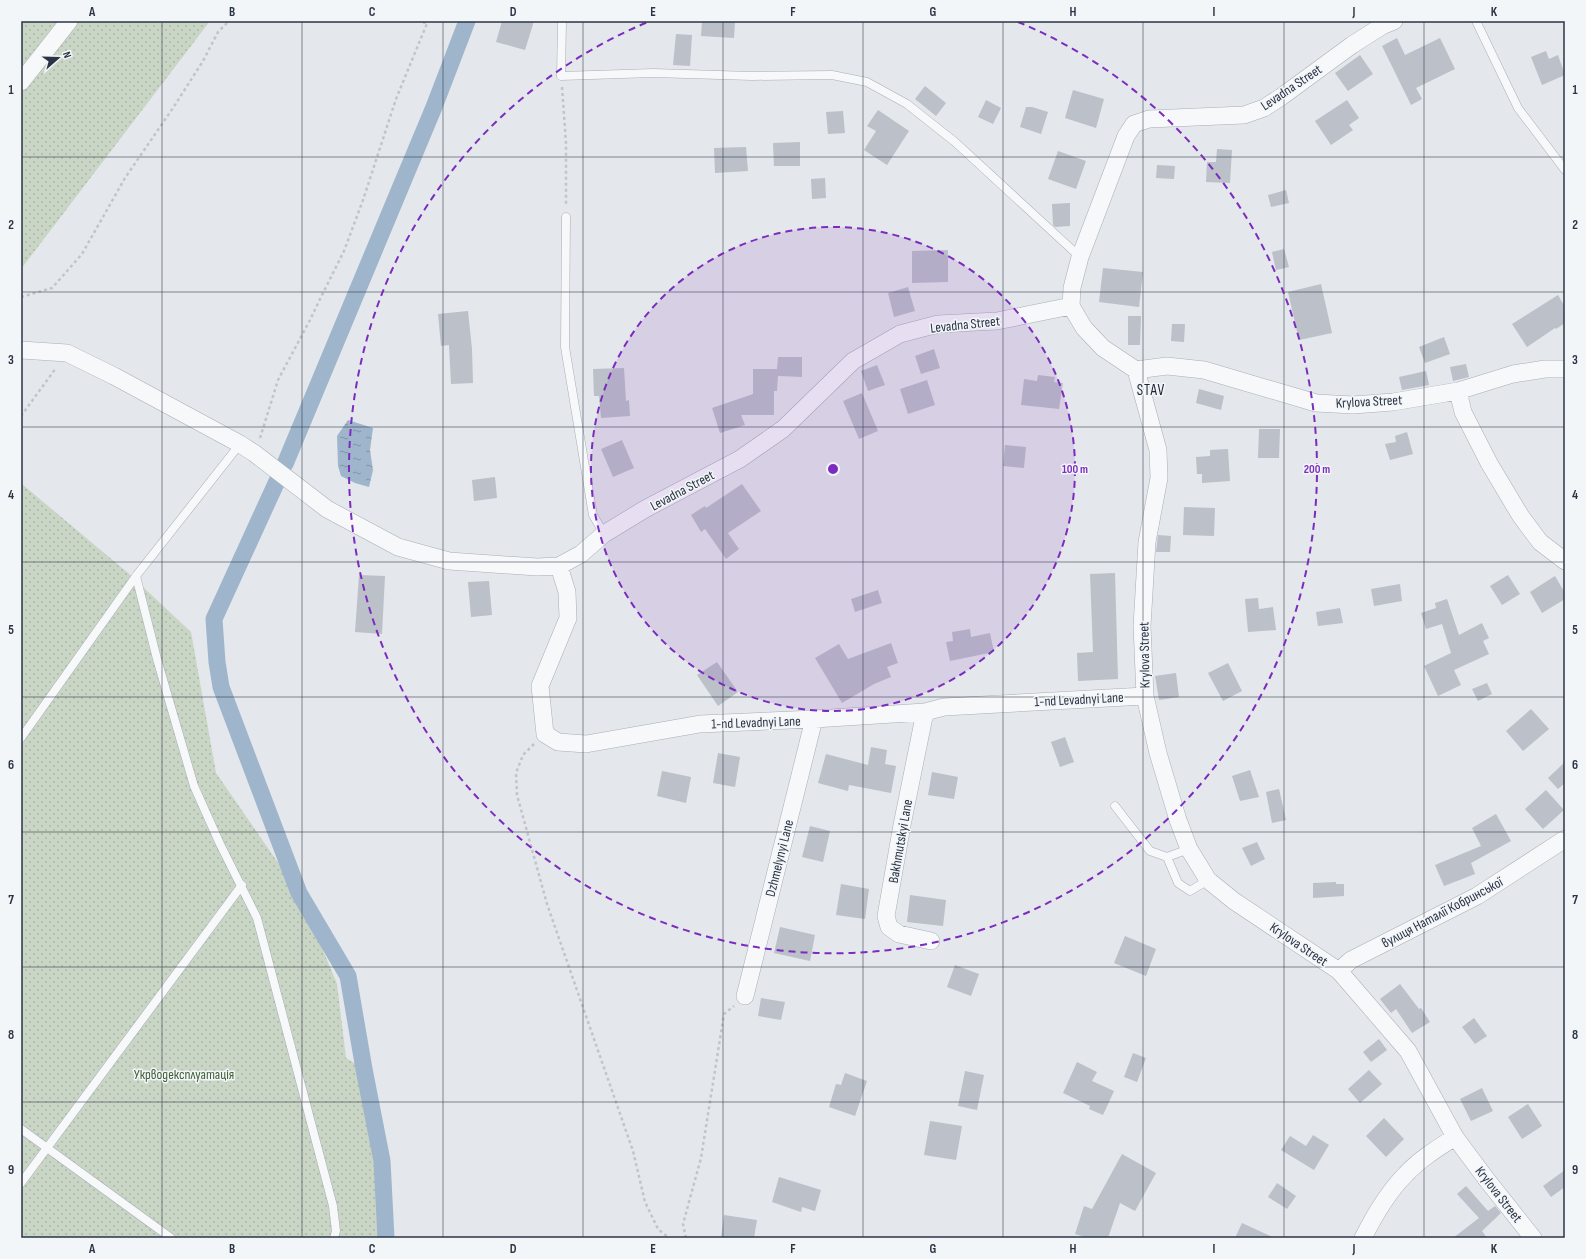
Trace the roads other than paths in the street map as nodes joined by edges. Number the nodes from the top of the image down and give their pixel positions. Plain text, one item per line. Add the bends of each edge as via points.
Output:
1 (69, 21) edge
2 (562, 21) edge
3 (1394, 21) edge
4 (1476, 21) edge
5 (21, 82) edge
6 (1565, 170) edge
7 (566, 217) road end
8 (1080, 257) junction
9 (1071, 306) junction
10 (21, 350) edge
11 (1565, 369) edge
12 (1136, 370) junction
13 (1458, 391) junction
14 (247, 449) junction
15 (604, 534) junction
16 (1565, 561) edge
17 (559, 566) junction
18 (136, 576) junction
19 (1145, 696) junction
20 (925, 712) junction
21 (814, 719) junction
22 (21, 738) edge
23 (1115, 806) dead end
24 (1565, 839) edge
25 (1189, 849) junction
26 (1167, 857) junction
27 (1208, 880) junction
28 (242, 885) junction
29 (931, 941) dead end
30 (1339, 971) junction
31 (745, 996) road end
32 (21, 1129) edge
33 (1455, 1137) junction
34 (47, 1148) junction
35 (21, 1183) edge
36 (171, 1238) edge
37 (334, 1238) edge
38 (1363, 1238) edge
39 (1533, 1238) edge

1 - 5 street
2 - 8 lane via 561,76 832,75 867,82 907,104 955,142
3 - 8 street, Levadna Street via 1352,45 1264,108 1244,115 1149,119 1134,124 1126,136
4 - 6 lane via 1518,108
7 - 15 lane via 565,347 593,515
8 - 9 street, Levadna Street via 1072,288
9 - 12 street via 1084,328 1103,348
9 - 15 street, Levadna Street via 997,321 938,324 900,334 853,362 783,429 740,459 645,509
10 - 14 street, Levadna Street via 67,353
11 - 13 street, Krylova Street via 1513,374
12 - 13 street, Krylova Street via 1167,366 1204,370 1316,403 1353,405 1393,402
12 - 19 street, Krylova Street via 1158,450 1159,478 1147,542 1142,626
13 - 16 street via 1463,412 1520,515 1540,542
14 - 17 street, Levadna Street via 327,509 398,547 449,561
14 - 18 lane
15 - 17 street, Levadna Street via 581,554
17 - 21 street, 1-nd Levadnyi Lane via 567,592 568,618 540,686 545,734 558,742 586,744 700,724
18 - 22 lane
18 - 28 lane via 194,786
19 - 20 street, 1-nd Levadnyi Lane via 944,707
19 - 25 street, Krylova Street via 1160,760
20 - 21 street, 1-nd Levadnyi Lane
20 - 29 street, Bakhmutskyi Lane via 886,916 889,927 899,934
21 - 31 street, Dzhmelynyi Lane
23 - 26 lane via 1150,852
24 - 30 street, вулиця Наталії Кобринської via 1477,896 1351,960
25 - 26 lane
25 - 27 street, Krylova Street
26 - 27 lane via 1178,883 1190,891
27 - 30 street, Krylova Street via 1234,901
28 - 34 lane
28 - 37 lane via 257,918 334,1206
30 - 33 street, Krylova Street via 1408,1051
32 - 34 lane
33 - 38 street via 1430,1152 1406,1174 1388,1196
33 - 39 street, Krylova Street
34 - 35 lane
34 - 36 lane

